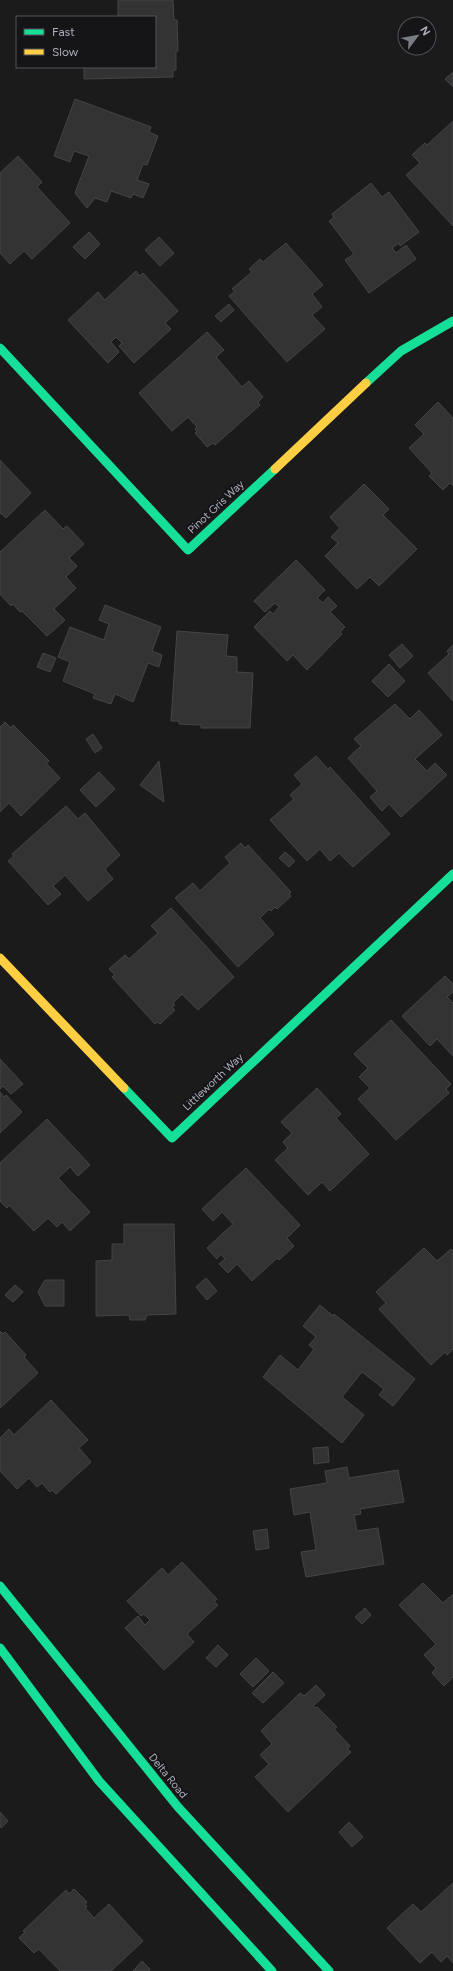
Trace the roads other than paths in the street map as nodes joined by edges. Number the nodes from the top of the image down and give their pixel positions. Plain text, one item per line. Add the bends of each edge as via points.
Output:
1 (453, 321) edge
2 (0, 348) edge
3 (453, 874) edge
4 (0, 958) edge
5 (0, 1586) edge
6 (0, 1648) edge
7 (272, 1971) edge
8 (328, 1971) edge

1 - 2 street, Pinot Gris Way via 401,352 188,550
3 - 4 street, Littleworth Way via 172,1138
5 - 8 street, Delta Road via 178,1807
6 - 7 street via 99,1782

